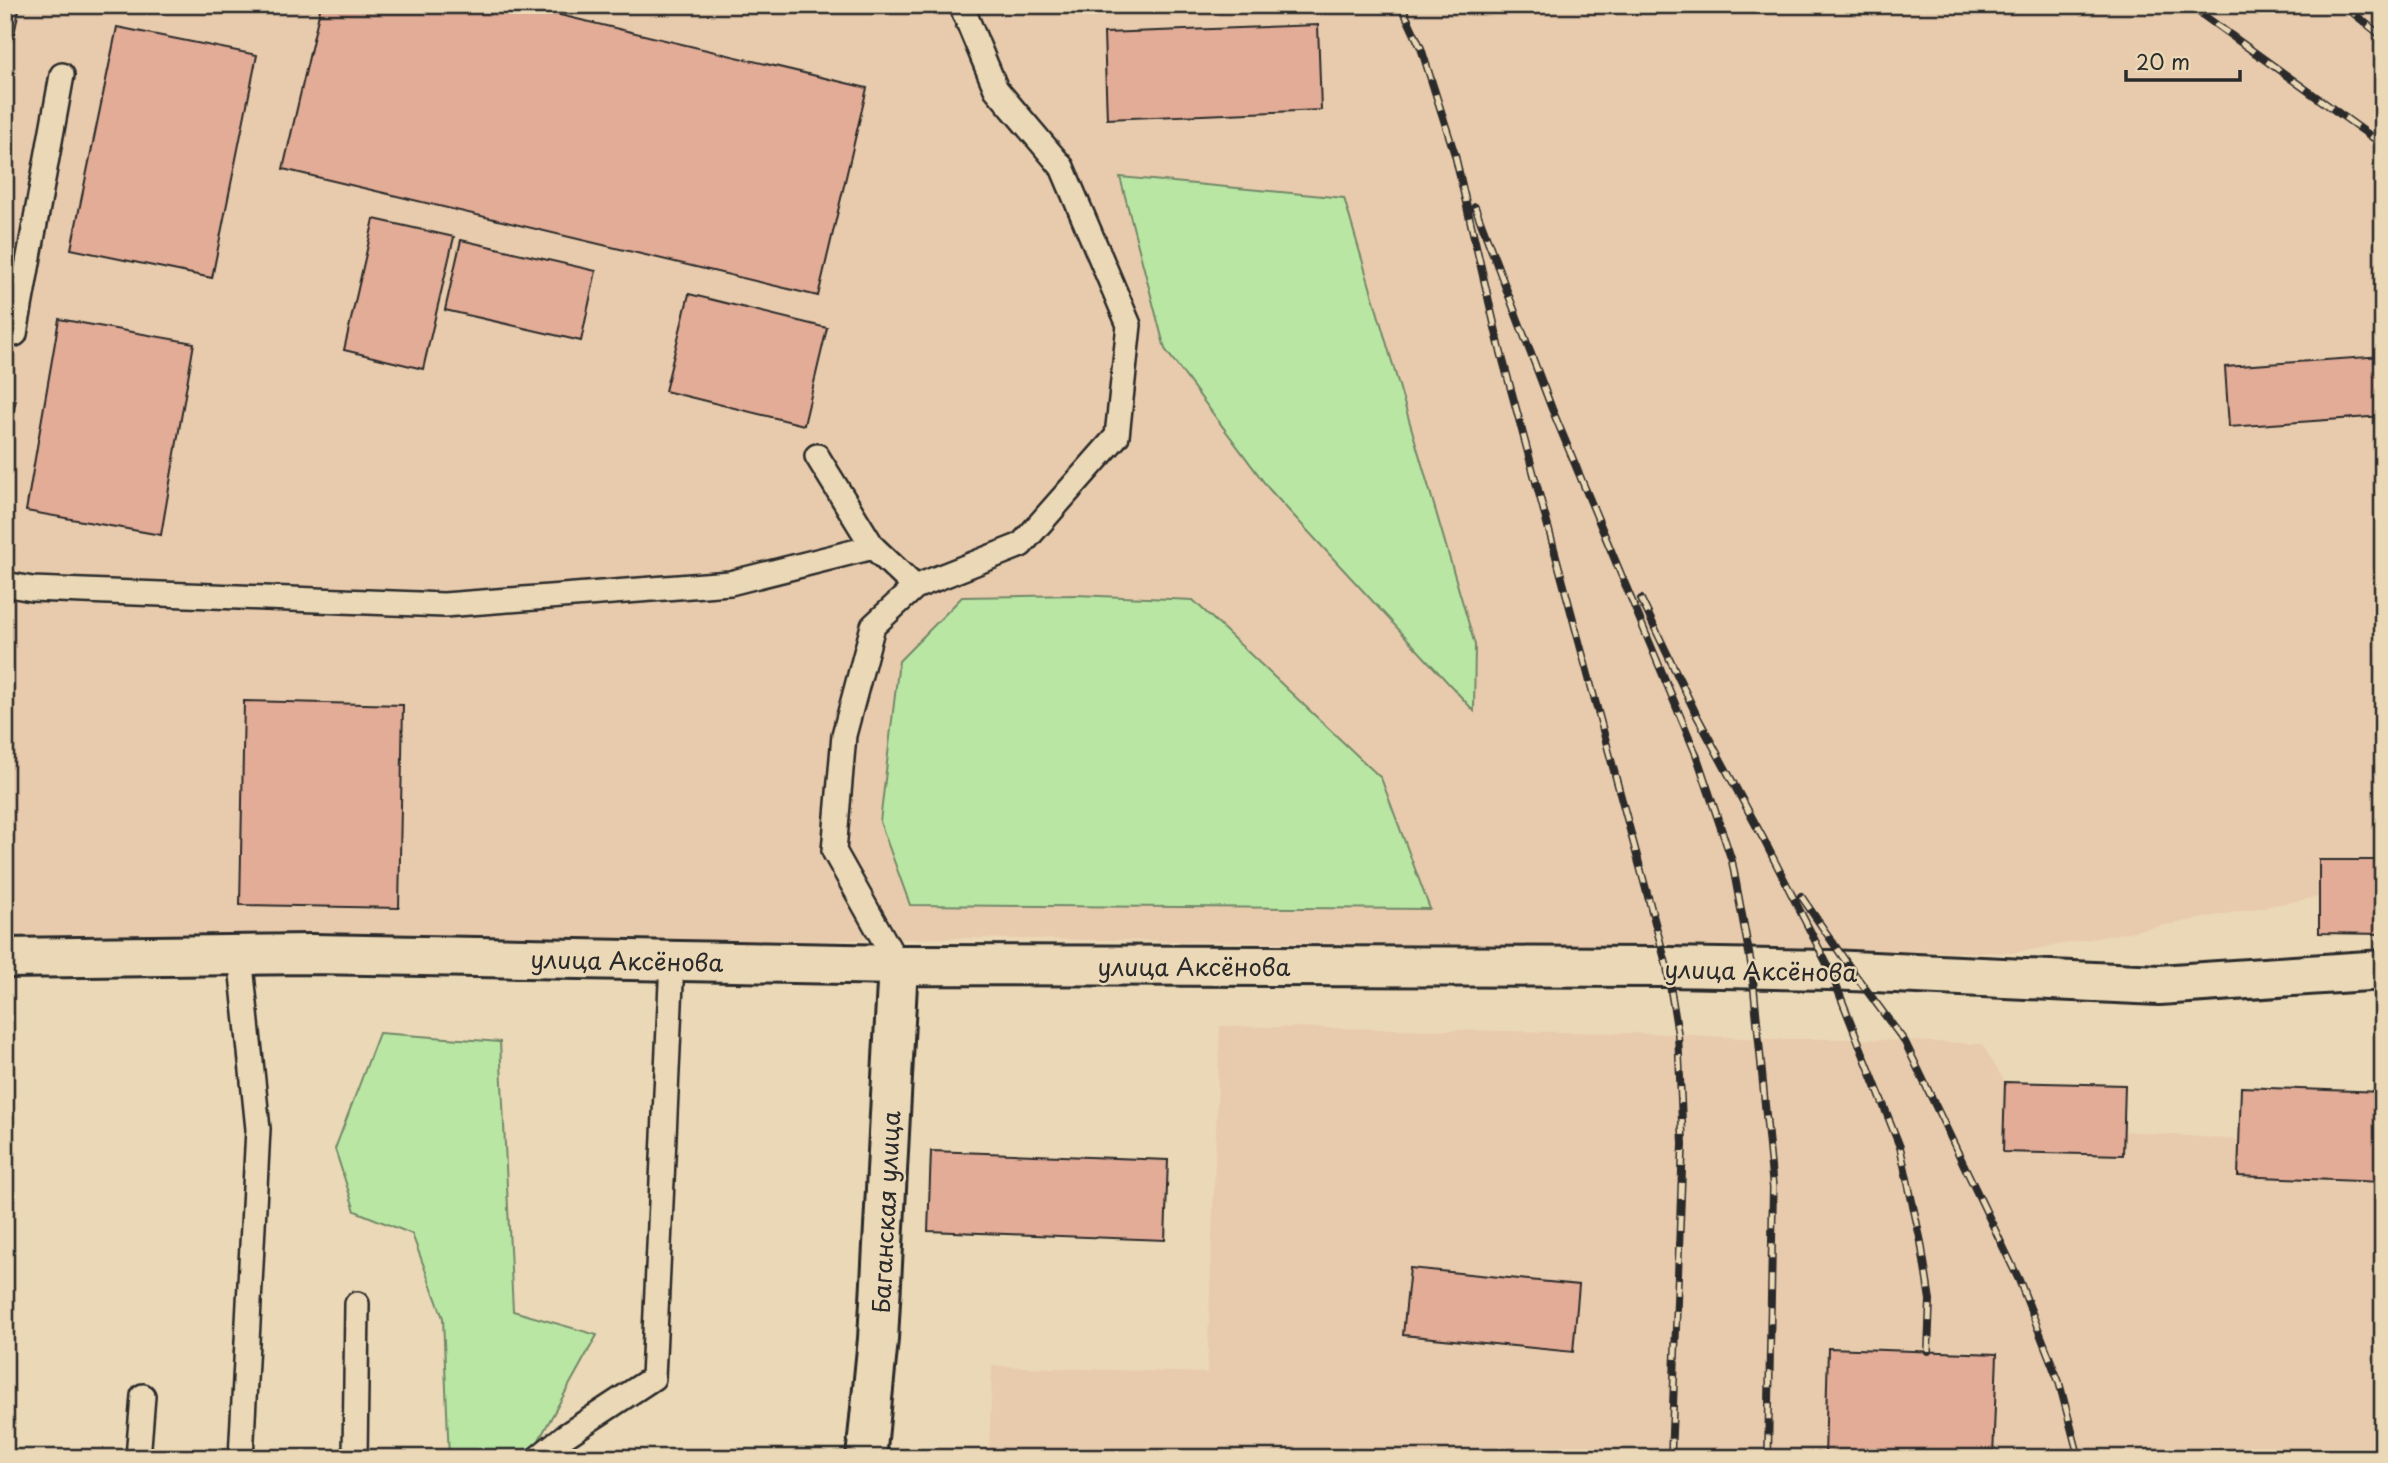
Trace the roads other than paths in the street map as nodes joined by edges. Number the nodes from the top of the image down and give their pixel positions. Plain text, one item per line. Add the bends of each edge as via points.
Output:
1 (961, 5) edge
2 (62, 75) dead end
3 (5, 331) edge
4 (817, 456) dead end
5 (873, 547) junction
6 (5, 584) edge
7 (915, 587) junction
8 (240, 955) junction
9 (5, 958) edge
10 (672, 961) junction
11 (898, 965) junction
12 (2383, 970) edge
13 (357, 1304) dead end
14 (143, 1396) dead end
15 (138, 1458) edge
16 (242, 1458) edge
17 (355, 1458) edge
18 (538, 1458) edge
19 (866, 1458) edge

1 - 7 lane via 996,89 1062,167 1129,326 1117,436 1021,545
2 - 3 lane via 15,334
4 - 5 lane
5 - 6 lane via 730,583 444,605 32,589
5 - 7 lane
7 - 11 lane via 873,626 844,735 834,851
8 - 9 street, улица Аксёнова
8 - 10 street, улица Аксёнова
8 - 16 lane via 258,1129
10 - 11 street, улица Аксёнова
10 - 18 lane via 653,1378
11 - 12 street, улица Аксёнова via 1830,970 2159,985
11 - 19 street, Баганская улица via 878,1339
13 - 17 lane
14 - 15 lane

